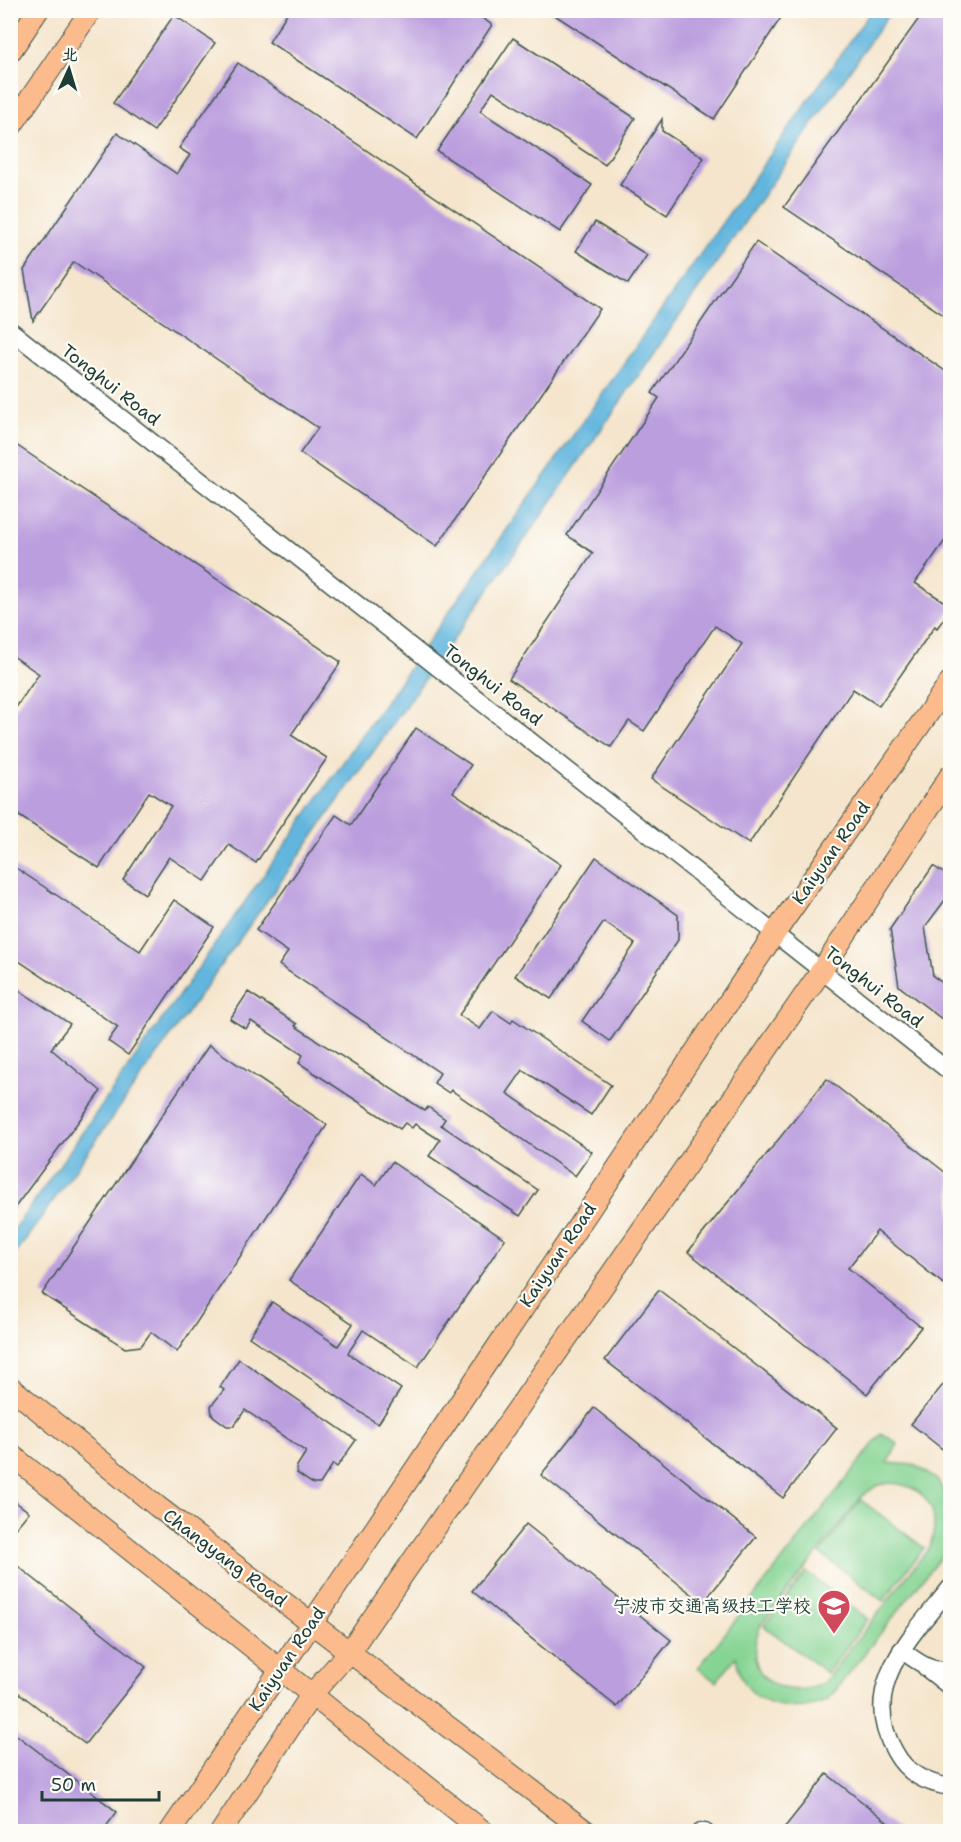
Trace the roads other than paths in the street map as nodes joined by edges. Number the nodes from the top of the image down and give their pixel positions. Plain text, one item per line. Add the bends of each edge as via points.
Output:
1 (38, 10) edge
2 (91, 10) edge
3 (10, 51) edge
4 (10, 128) edge
5 (10, 330) edge
6 (951, 682) edge
7 (951, 776) edge
8 (775, 933) junction
9 (822, 970) junction
10 (951, 1072) edge
11 (10, 1387) edge
12 (10, 1454) edge
13 (951, 1588) edge
14 (312, 1623) junction
15 (901, 1650) junction
16 (350, 1651) junction
17 (926, 1668) junction
18 (280, 1669) junction
19 (951, 1669) edge
20 (951, 1687) edge
21 (312, 1694) junction
22 (951, 1787) edge
23 (170, 1832) edge
24 (221, 1832) edge
25 (484, 1832) edge
26 (587, 1832) edge

1 - 3 main road
2 - 4 main road
5 - 8 street, Tonghui Road
6 - 8 main road, Kaiyuan Road
7 - 9 main road
8 - 9 street, Tonghui Road
8 - 14 main road, Kaiyuan Road
9 - 10 street, Tonghui Road
9 - 16 main road
11 - 14 main road, Changyang Road via 158,1507
12 - 18 main road
13 - 15 street
14 - 16 main road, Changyang Road
14 - 18 main road, Kaiyuan Road
15 - 17 street
15 - 22 street via 884,1685 882,1699 888,1741 909,1772
16 - 21 main road
16 - 26 main road, Changyang Road
17 - 19 street
17 - 20 street
18 - 21 main road
18 - 23 main road, Kaiyuan Road
21 - 24 main road
21 - 25 main road

